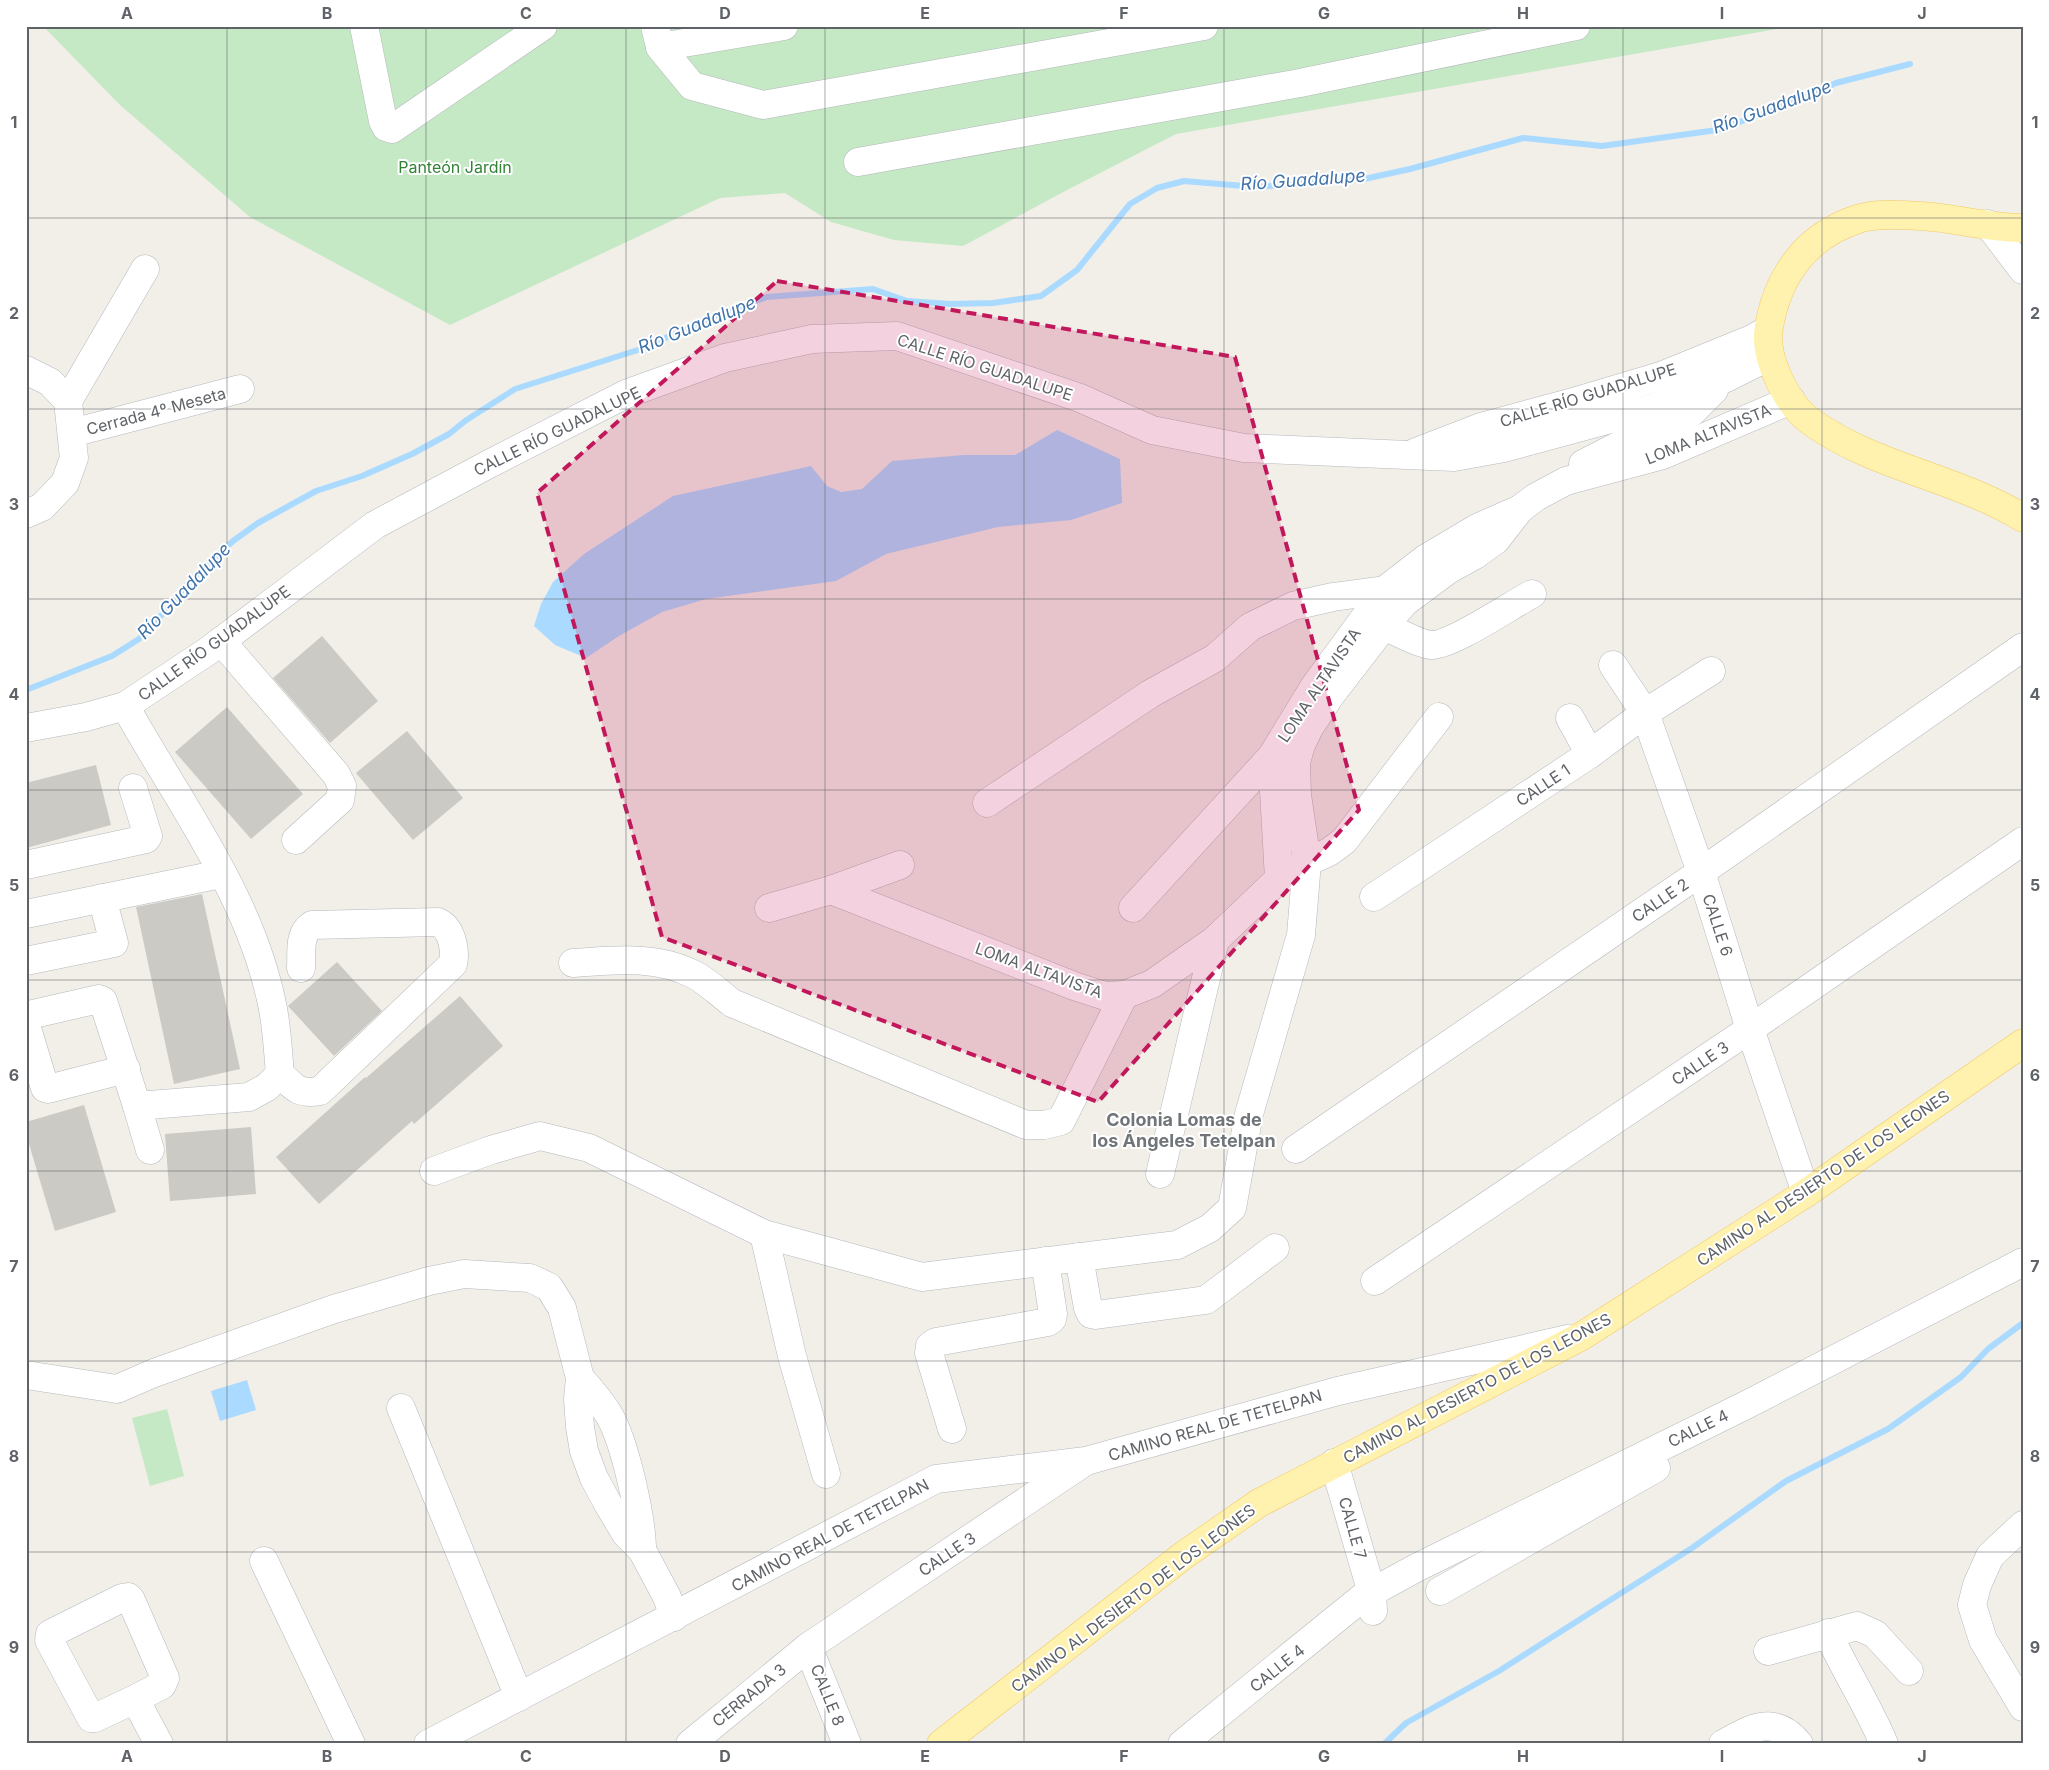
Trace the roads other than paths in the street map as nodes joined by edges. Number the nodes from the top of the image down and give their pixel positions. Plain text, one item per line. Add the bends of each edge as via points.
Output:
1 (364, 26) edge
2 (543, 26) edge
3 (784, 26) edge
4 (1204, 26) edge
5 (1576, 26) edge
6 (658, 36) edge
7 (858, 162) dead end
8 (1988, 224) junction
9 (2023, 228) edge
10 (145, 269) dead end
11 (2023, 270) edge
12 (1768, 330) junction
13 (1770, 356) junction
14 (26, 370) edge
15 (1726, 378) junction
16 (240, 389) dead end
17 (1791, 400) junction
18 (71, 418) junction
19 (1406, 455) junction
20 (1566, 481) junction
21 (26, 514) edge
22 (2023, 518) edge
23 (1532, 594) dead end
24 (1395, 596) junction
25 (1384, 626) junction
26 (221, 641) junction
27 (2023, 647) edge
28 (1613, 665) dead end
29 (1711, 671) dead end
30 (125, 706) junction
31 (1644, 713) junction
32 (1439, 717) dead end
33 (1570, 718) dead end
34 (26, 728) edge
35 (1590, 754) junction
36 (1272, 756) junction
37 (133, 788) dead end
38 (987, 803) dead end
39 (296, 840) dead end
40 (2023, 840) edge
41 (1307, 862) junction
42 (26, 865) edge
43 (1700, 872) junction
44 (221, 874) junction
45 (1279, 879) junction
46 (831, 890) junction
47 (1374, 897) dead end
48 (102, 898) junction
49 (769, 908) dead end
50 (1133, 908) dead end
51 (1302, 910) junction
52 (885, 911) junction
53 (26, 914) edge
54 (1215, 940) junction
55 (26, 961) edge
56 (573, 963) dead end
57 (301, 968) dead end
58 (1124, 995) junction
59 (26, 1018) edge
60 (26, 1025) edge
61 (1750, 1029) junction
62 (2023, 1043) edge
63 (126, 1069) junction
64 (280, 1074) junction
65 (137, 1106) junction
66 (1296, 1149) dead end
67 (150, 1150) dead end
68 (434, 1171) dead end
69 (1160, 1174) dead end
70 (1806, 1193) junction
71 (764, 1234) junction
72 (1275, 1248) dead end
73 (1079, 1257) junction
74 (1045, 1261) junction
75 (2023, 1262) edge
76 (1375, 1281) dead end
77 (1582, 1336) junction
78 (26, 1375) edge
79 (580, 1378) junction
80 (1746, 1405) junction
81 (401, 1408) dead end
82 (952, 1429) dead end
83 (625, 1458) junction
84 (1086, 1461) junction
85 (1334, 1463) junction
86 (591, 1470) junction
87 (826, 1474) dead end
88 (2023, 1525) edge
89 (642, 1550) junction
90 (264, 1561) dead end
91 (1440, 1591) dead end
92 (1372, 1592) junction
93 (674, 1617) junction
94 (1828, 1633) junction
95 (808, 1647) junction
96 (1768, 1651) dead end
97 (1909, 1671) dead end
98 (519, 1697) junction
99 (135, 1699) junction
100 (2023, 1707) edge
101 (159, 1744) edge
102 (351, 1744) edge
103 (428, 1744) edge
104 (690, 1744) edge
105 (847, 1744) edge
106 (941, 1744) edge
107 (1182, 1744) edge
108 (1211, 1744) edge
109 (1723, 1744) edge
110 (1799, 1744) edge
111 (1884, 1744) edge

1 - 2 street via 383,121 392,129
3 - 6 street
4 - 6 street via 763,105 692,86
5 - 7 street via 1300,83
8 - 9 main road
8 - 11 street
8 - 12 main road via 1922,216 1884,216 1862,218 1842,226 1822,236 1799,257 1783,280 1773,304
10 - 18 street
12 - 13 main road
12 - 19 street, CALLE RÍO GUADALUPE via 1661,376 1480,427
13 - 15 street, CALLE RÍO GUADALUPE
13 - 17 main road
14 - 18 street via 50,382
15 - 19 street, CALLE RÍO GUADALUPE via 1655,407 1504,448 1454,457
15 - 20 street, LOMA ALTAVISTA via 1692,412 1659,431 1581,464
16 - 18 street, Cerrada 4º Meseta
17 - 20 street, LOMA ALTAVISTA via 1663,455
17 - 22 main road via 1807,419 1864,451 1973,494
18 - 21 street via 74,458 65,483 42,507
19 - 26 street, CALLE RÍO GUADALUPE via 1244,448 1152,430 1080,398 897,336 812,339 725,358 626,394 375,525
20 - 24 street, LOMA ALTAVISTA via 1520,509 1496,540 1475,555
23 - 25 street via 1440,644 1429,645
24 - 25 street
24 - 36 street, LOMA ALTAVISTA via 1314,687
24 - 38 street via 1332,597 1294,606 1250,627 1215,658 1150,694
25 - 41 street via 1330,696 1301,745 1296,762 1297,795
26 - 30 street, CALLE RÍO GUADALUPE
26 - 39 street via 336,774 342,786 340,800
27 - 43 street, CALLE 2
28 - 31 street, CALLE 6
29 - 31 street, CALLE 1
30 - 34 street, CALLE RÍO GUADALUPE
30 - 44 street
31 - 35 street, CALLE 1
31 - 43 street, CALLE 6
32 - 41 street via 1344,841
33 - 35 street
35 - 47 street, CALLE 1
36 - 45 street, LOMA ALTAVISTA
36 - 50 street
37 - 42 street via 148,836 146,839
40 - 61 street, CALLE 3
41 - 45 street
41 - 51 street
43 - 61 street, CALLE 6
43 - 66 street, CALLE 2
44 - 48 street
44 - 64 street via 239,906 259,959 273,1010
45 - 51 street
45 - 54 street, LOMA ALTAVISTA
46 - 49 street
46 - 52 street, LOMA ALTAVISTA
46 - 52 street via 900,865
48 - 53 street
48 - 55 street via 114,943
51 - 73 street via 1301,935 1249,1114 1232,1208 1210,1228 1177,1245
52 - 58 street, LOMA ALTAVISTA via 1074,986 1105,996
54 - 58 street, LOMA ALTAVISTA via 1152,984
54 - 69 street
56 - 58 street via 627,959 661,963 695,975 732,1004 1026,1125 1044,1125 1061,1120
57 - 64 street via 302,935 312,925 438,922 445,925 455,955 453,964 320,1091 308,1093 298,1090
59 - 63 street via 100,999 105,1005
60 - 63 street via 44,1088
61 - 70 street, CALLE 6
61 - 76 street, CALLE 3
62 - 70 main road, CAMINO AL DESIERTO DE LOS LEONES
63 - 65 street
64 - 65 street via 267,1087 249,1097
65 - 67 street
68 - 71 street via 540,1136 589,1148
70 - 77 main road, CAMINO AL DESIERTO DE LOS LEONES
71 - 74 street via 922,1277
71 - 87 street via 792,1356
72 - 73 street via 1206,1300 1096,1315 1091,1314 1088,1308
73 - 74 street
74 - 82 street via 1053,1314 1048,1322 936,1342 930,1346 929,1353
75 - 80 street, CALLE 4
77 - 84 street, CAMINO REAL DE TETELPAN via 1338,1391
77 - 85 main road, CAMINO AL DESIERTO DE LOS LEONES
78 - 79 street via 117,1389 334,1309 464,1274 530,1278 549,1287 562,1308
79 - 83 street via 610,1416
79 - 86 street via 580,1426
80 - 91 street via 1730,1425
80 - 92 street, CALLE 4
81 - 98 street
83 - 86 street
83 - 89 street via 642,1532
84 - 93 street, CAMINO REAL DE TETELPAN via 936,1479
84 - 95 street, CALLE 3
85 - 92 street, CALLE 7
85 - 106 main road, CAMINO AL DESIERTO DE LOS LEONES via 1259,1503 1184,1555
86 - 89 street via 626,1534
88 - 100 street via 1990,1556 1972,1606 1983,1640
89 - 93 street
90 - 102 street
92 - 107 street, CALLE 4
92 - 108 street, CALLE 4 via 1373,1611
93 - 98 street, CAMINO REAL DE TETELPAN
94 - 96 street
94 - 97 street via 1857,1626 1875,1634
94 - 111 street
95 - 104 street, CERRADA 3
95 - 105 street, CALLE 8
98 - 103 street, CAMINO REAL DE TETELPAN
99 - 99 street via 91,1718 49,1640 50,1634 128,1596 165,1678 162,1685
99 - 101 street
109 - 110 street via 1748,1730 1764,1726 1790,1732

